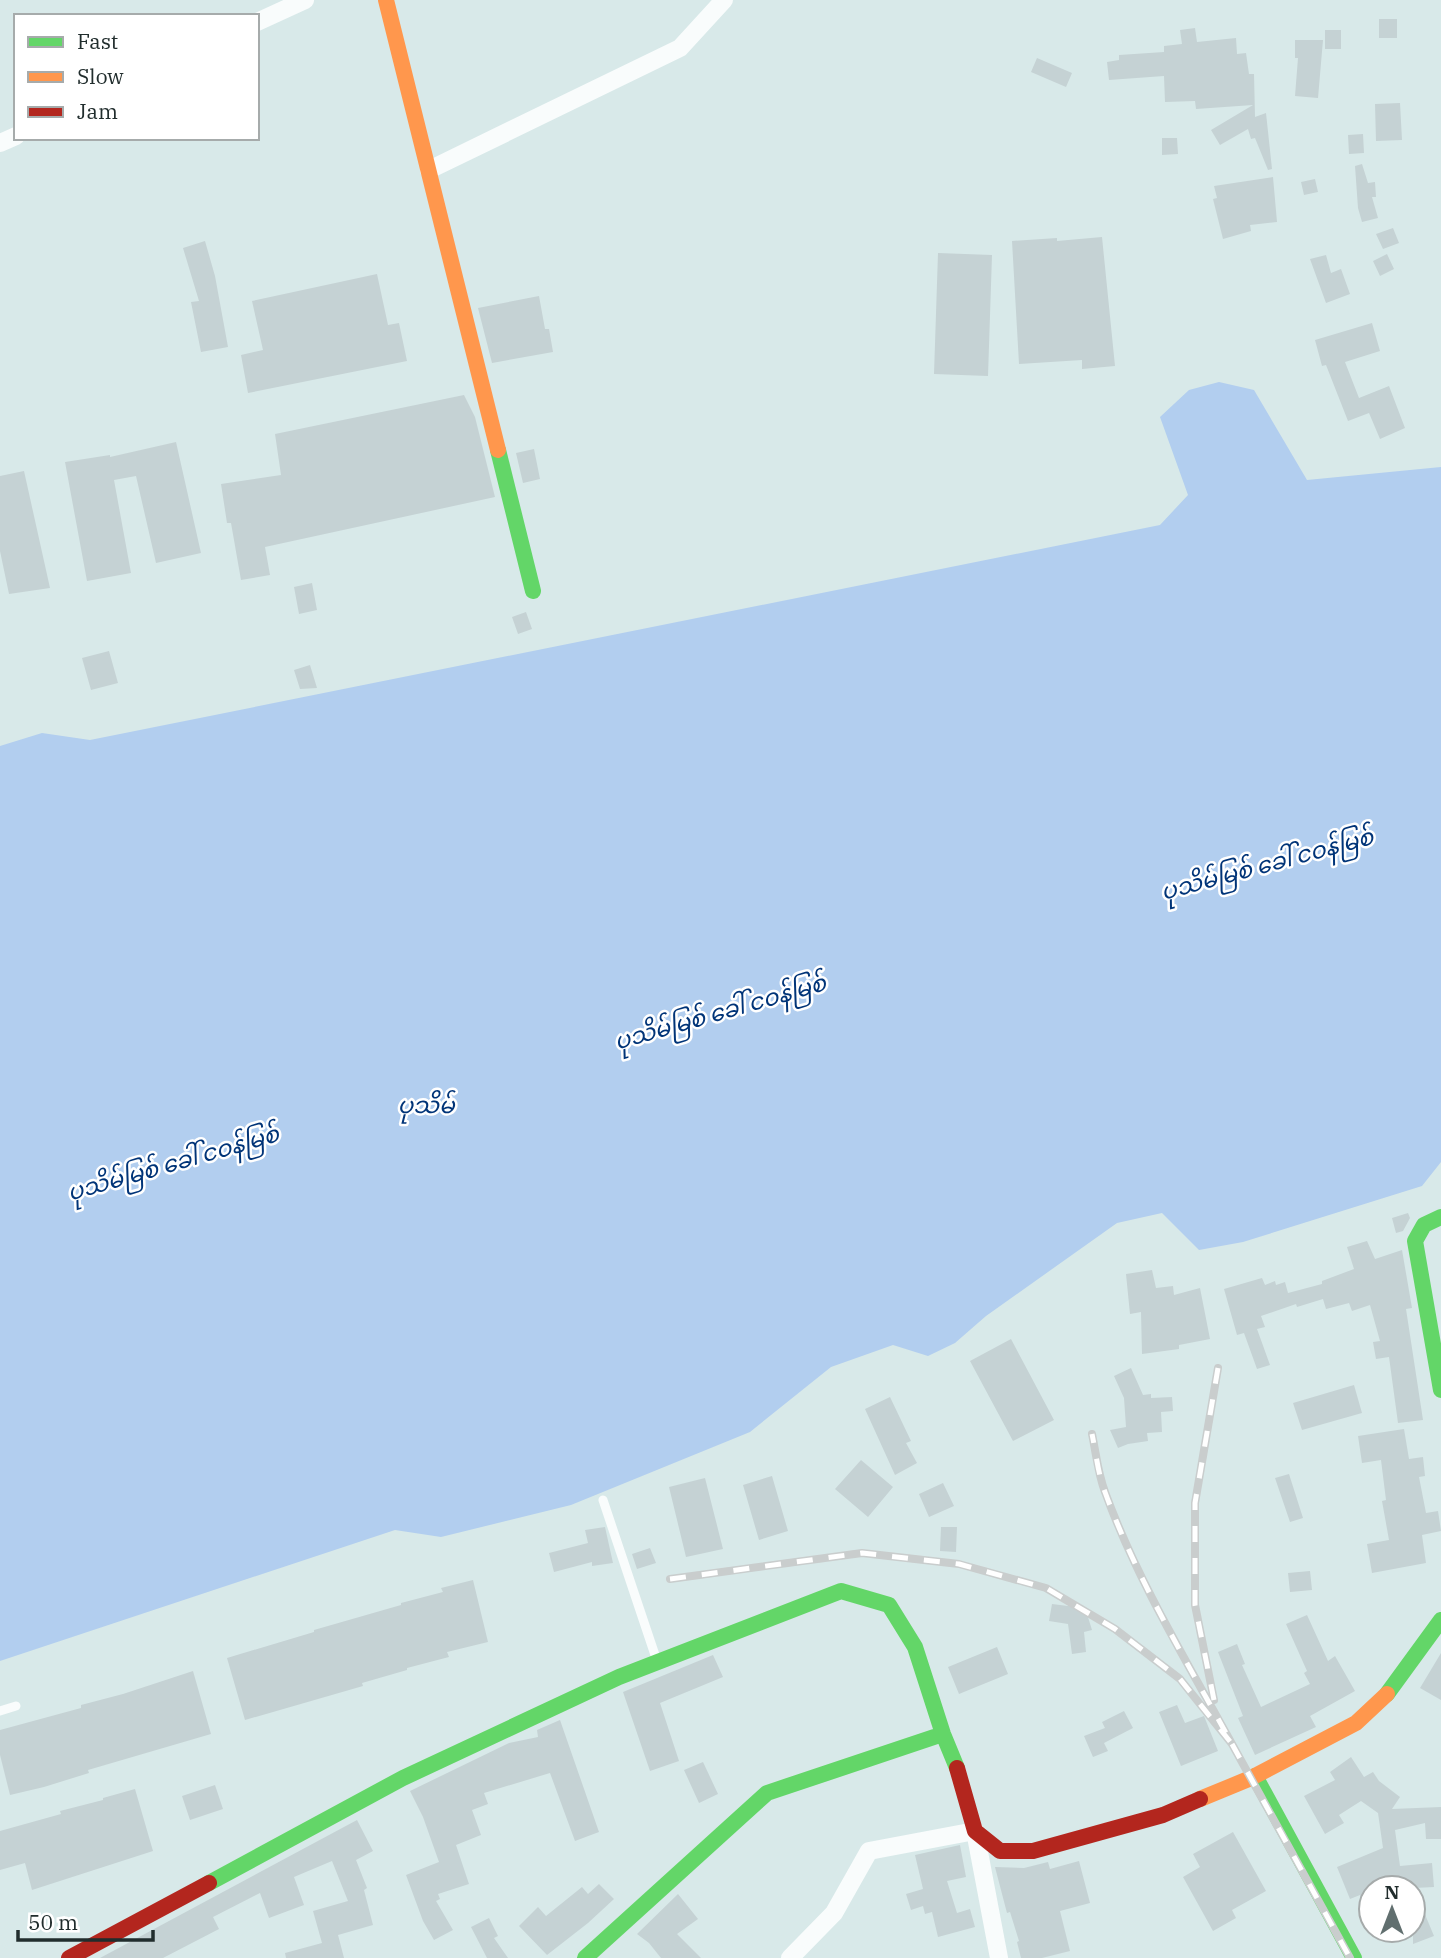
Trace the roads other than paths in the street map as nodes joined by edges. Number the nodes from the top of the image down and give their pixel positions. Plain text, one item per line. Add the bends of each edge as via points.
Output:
1 (305, 0) edge
2 (386, 0) edge
3 (724, 0) edge
4 (259, 21) edge
5 (429, 170) junction
6 (533, 590) dead end
7 (1441, 1217) edge
8 (1441, 1390) edge
9 (603, 1500) dead end
10 (1441, 1620) edge
11 (657, 1661) junction
12 (16, 1706) dead end
13 (0, 1712) edge
14 (943, 1734) junction
15 (1255, 1776) junction
16 (975, 1831) junction
17 (69, 1958) edge
18 (585, 1958) edge
19 (790, 1958) edge
20 (999, 1958) edge
21 (1354, 1958) edge

1 - 4 street
2 - 5 street
3 - 5 street via 680,48
5 - 6 street
7 - 8 street via 1425,1223 1415,1241
9 - 11 lane
10 - 15 street via 1388,1693 1356,1723
11 - 14 street via 841,1591 890,1605 915,1647
11 - 17 street via 403,1778
12 - 13 lane
14 - 16 street
14 - 18 street via 767,1793
15 - 16 street via 1163,1815 1033,1851 1000,1851
15 - 21 street
16 - 19 street via 869,1851 834,1913
16 - 20 street

